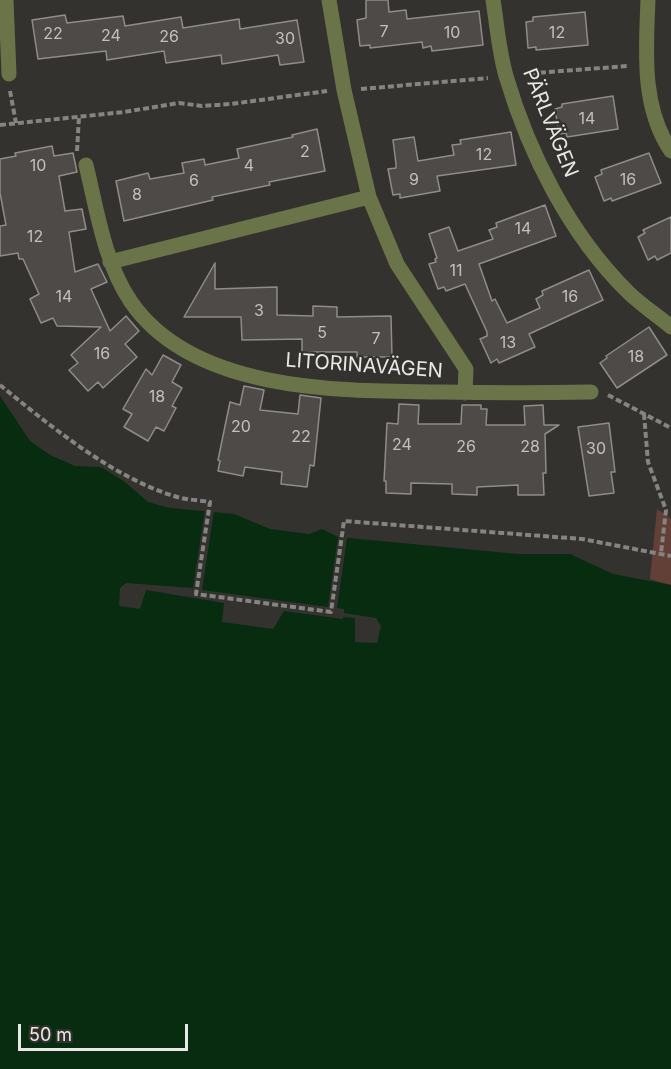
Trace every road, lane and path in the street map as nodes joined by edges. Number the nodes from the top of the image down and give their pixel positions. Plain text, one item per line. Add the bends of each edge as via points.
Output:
1 (6, 0) edge
2 (329, 0) edge
3 (493, 0) edge
4 (648, 0) edge
5 (597, 69) dead end
6 (550, 73) dead end
7 (9, 74) dead end
8 (481, 79) dead end
9 (344, 90) junction
10 (12, 101) dead end
11 (79, 116) junction
12 (16, 123) junction
13 (0, 125) edge
14 (77, 146) dead end
15 (671, 151) edge
16 (86, 165) dead end
17 (369, 197) junction
18 (110, 262) junction
19 (671, 327) edge
20 (0, 385) edge
21 (591, 392) joint
22 (465, 393) junction
23 (644, 414) junction
24 (671, 428) edge
25 (661, 553) junction
26 (671, 556) edge

1 - 7 street
2 - 9 street
3 - 19 street, PÄRLVÄGEN via 506,75 530,142 556,195 594,253 629,293
4 - 15 street via 646,65 651,104
5 - 6 path
8 - 9 path
9 - 11 path via 202,106 179,103
9 - 17 street
10 - 12 path
11 - 12 path
11 - 14 path
12 - 13 path
16 - 18 street, LITORINAVÄGEN
17 - 18 street
17 - 22 street via 397,264 465,369
18 - 22 street, LITORINAVÄGEN via 131,302 162,336 195,356 232,370 327,388
20 - 25 path via 57,431 124,473 175,497 210,502 196,594 331,612 344,521 582,539
21 - 22 street, LITORINAVÄGEN
21 - 23 path via 612,396
23 - 24 path
23 - 25 path via 648,462 666,510
25 - 26 path

